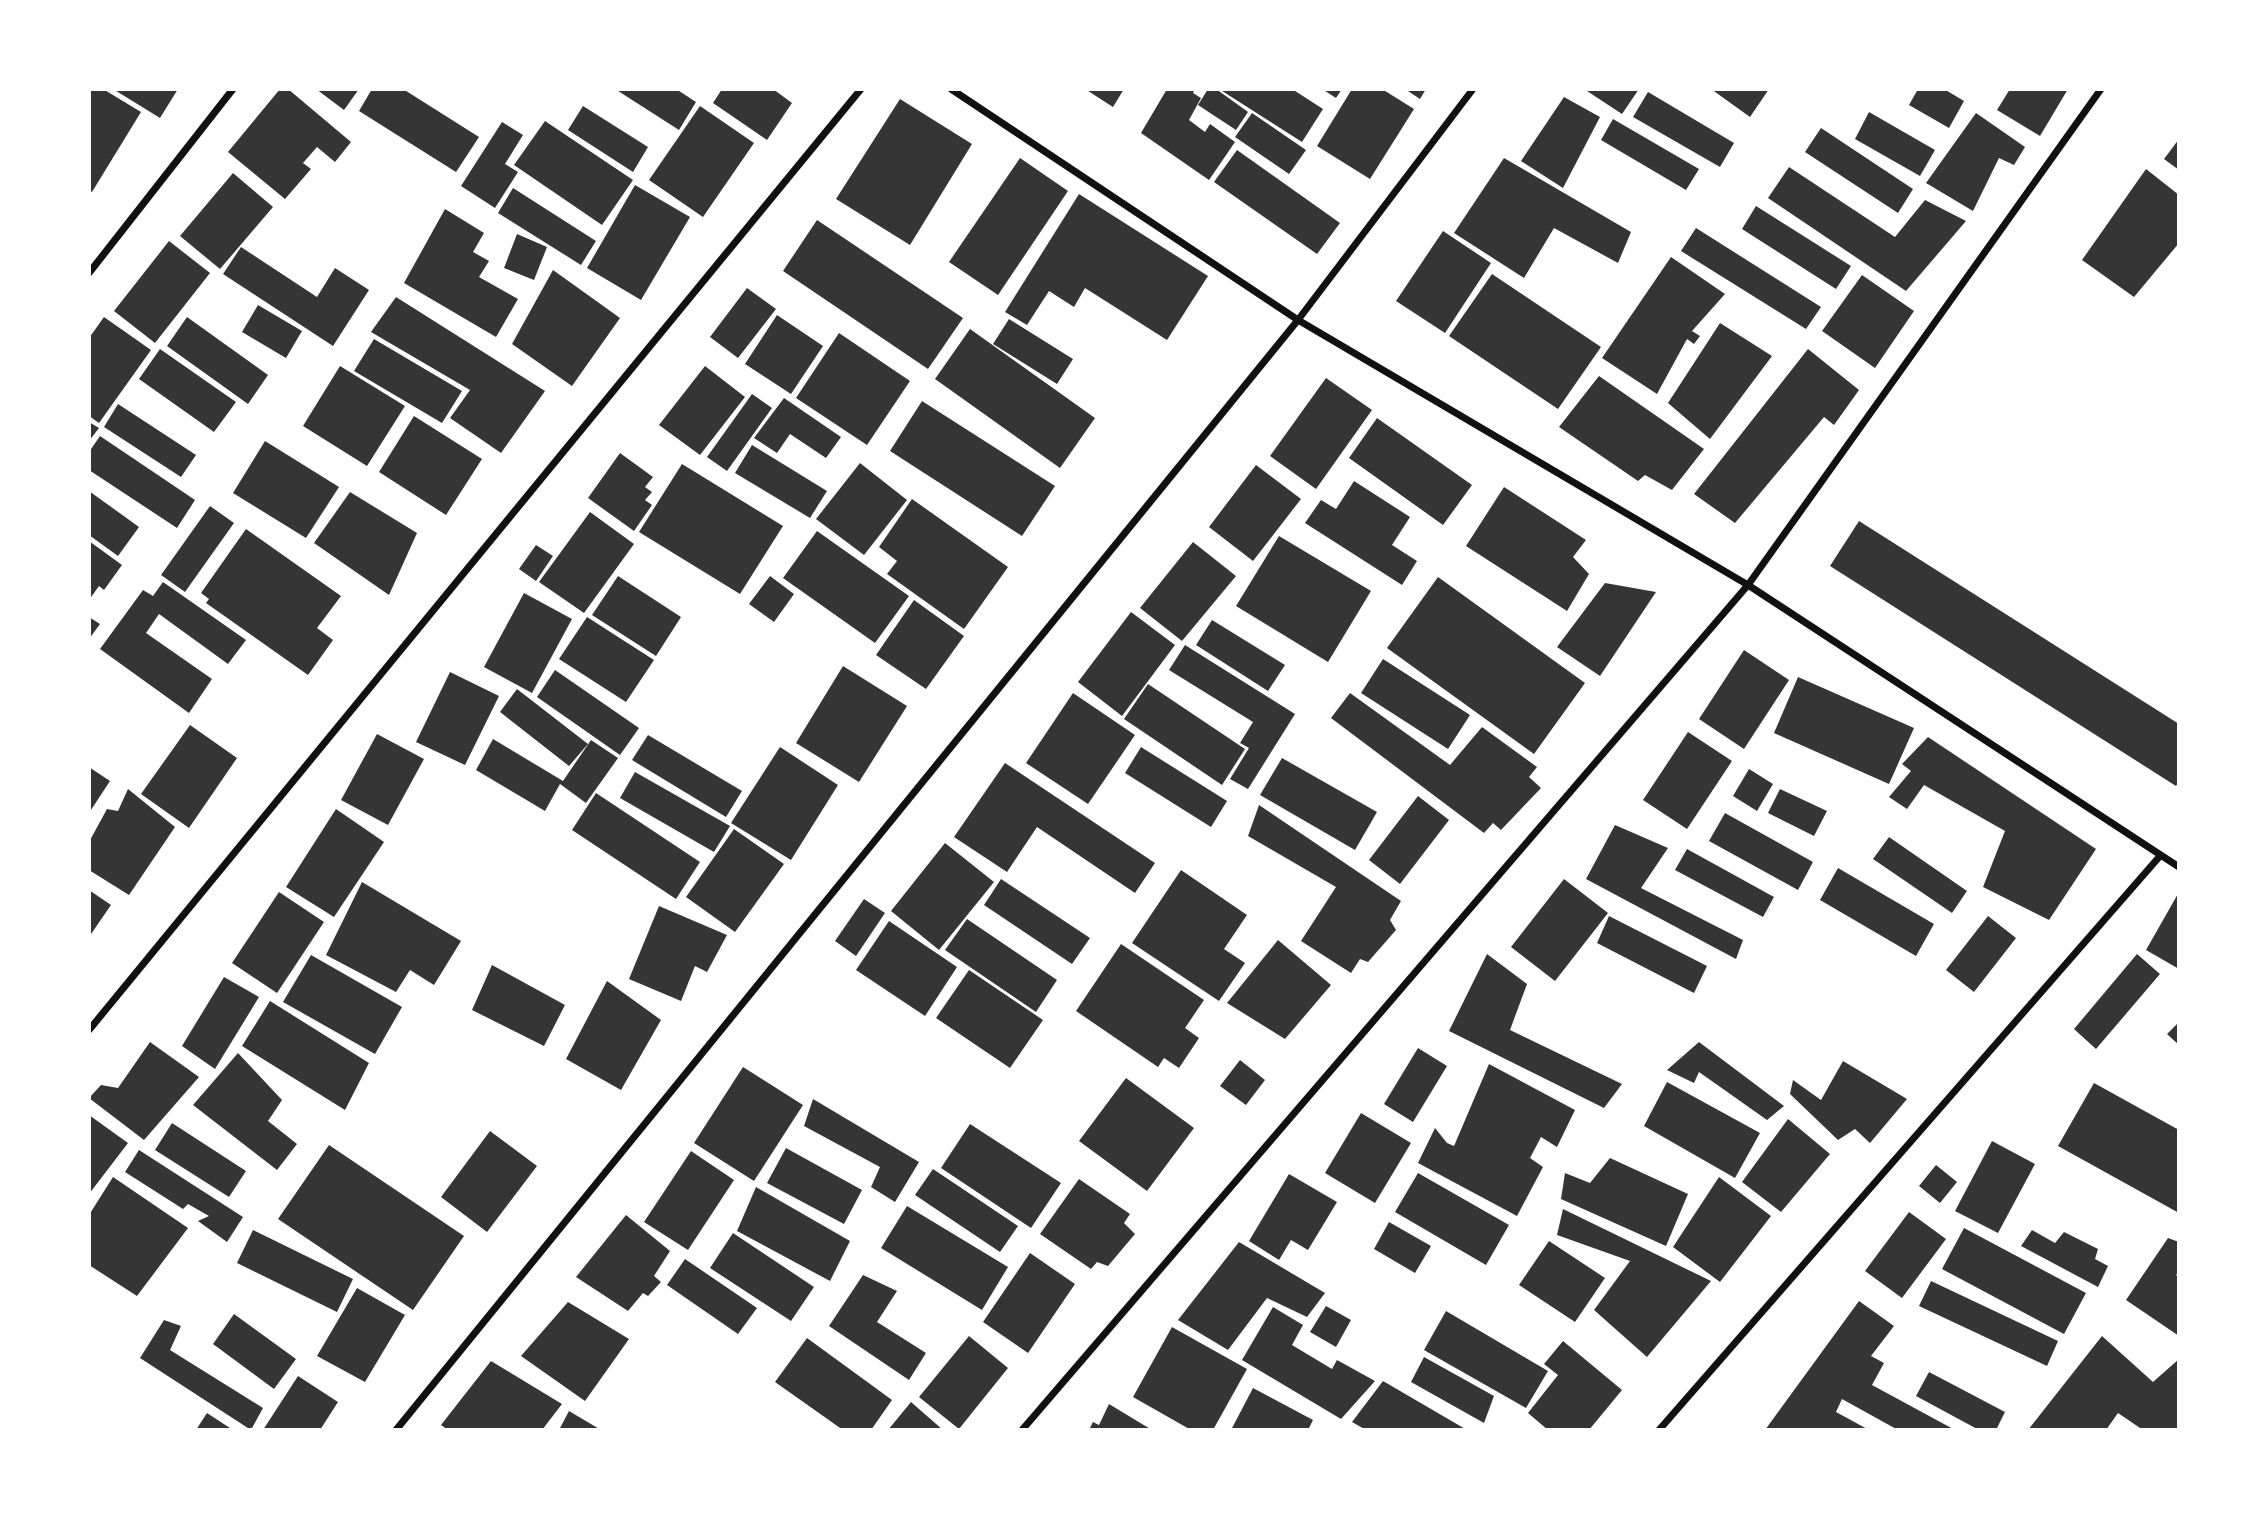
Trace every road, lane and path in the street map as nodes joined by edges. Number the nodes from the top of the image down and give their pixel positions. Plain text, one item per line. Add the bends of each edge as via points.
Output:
1 (233, 89) edge
2 (861, 89) edge
3 (951, 89) edge
4 (1473, 89) edge
5 (2101, 89) edge
6 (89, 273) edge
7 (1298, 320) junction
8 (1748, 585) junction
9 (2160, 856) junction
10 (2179, 867) edge
11 (89, 1030) edge
12 (396, 1430) edge
13 (1022, 1430) edge
14 (1659, 1430) edge

1 - 6 street
2 - 11 street
3 - 7 street
4 - 7 street
5 - 8 street
7 - 8 street
7 - 12 street
8 - 9 street
8 - 13 street
9 - 10 street
9 - 14 street

